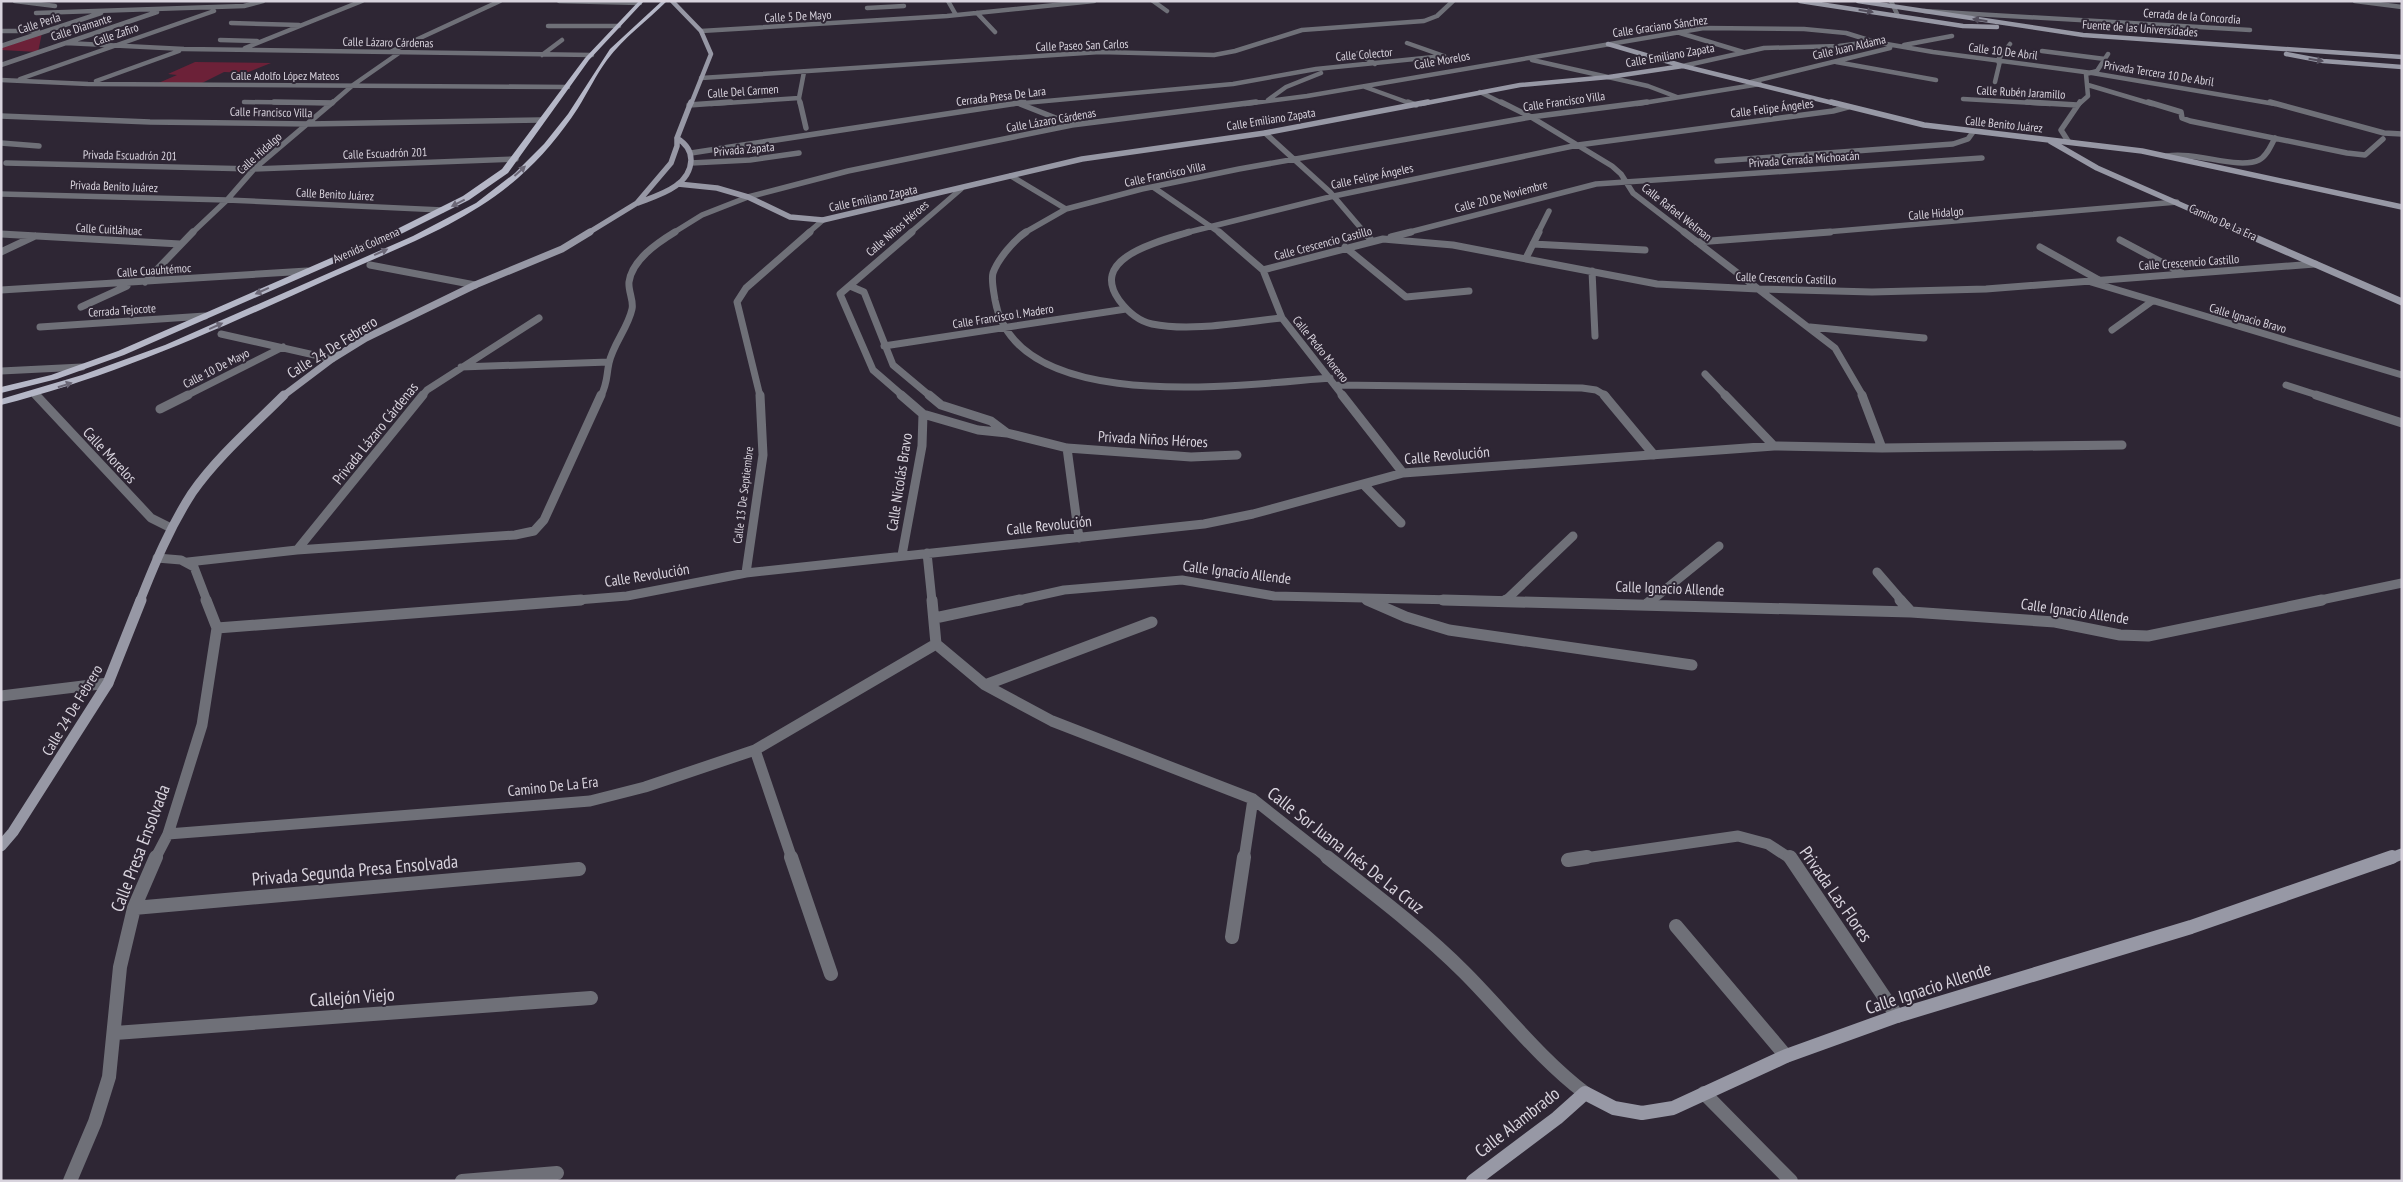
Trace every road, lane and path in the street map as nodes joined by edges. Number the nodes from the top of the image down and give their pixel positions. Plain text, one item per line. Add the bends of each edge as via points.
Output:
1 (15, 1) edge
2 (263, 1) edge
3 (362, 1) edge
4 (500, 1) edge
5 (559, 1) edge
6 (665, 1) edge
7 (672, 1) edge
8 (864, 1) edge
9 (948, 1) edge
10 (1014, 1) edge
11 (1094, 1) edge
12 (1153, 1) edge
13 (1453, 1) edge
14 (1800, 1) edge
15 (1858, 1) edge
16 (1891, 1) edge
17 (2355, 1) edge
18 (641, 2) edge
19 (1078, 2) edge
20 (55, 6) dead end
21 (904, 6) dead end
22 (225, 7) junction
23 (1894, 7) junction
24 (2402, 7) edge
25 (168, 8) junction
26 (867, 8) junction
27 (1022, 9) junction
28 (111, 10) junction
29 (1167, 11) dead end
30 (1924, 11) junction
31 (36, 13) dead end
32 (977, 13) junction
33 (956, 15) junction
34 (1898, 16) junction
35 (872, 20) junction
36 (231, 23) dead end
37 (305, 25) junction
38 (548, 26) dead end
39 (619, 26) junction
40 (2028, 27) junction
41 (1829, 30) joint
42 (2250, 30) dead end
43 (1, 31) edge
44 (50, 31) junction
45 (701, 31) junction
46 (994, 32) dead end
47 (1677, 32) junction
48 (1952, 36) dead end
49 (220, 40) dead end
50 (562, 40) dead end
51 (263, 41) junction
52 (1875, 42) junction
53 (66, 43) junction
54 (1407, 43) dead end
55 (1608, 44) junction
56 (2010, 44) dead end
57 (1, 46) edge
58 (113, 46) junction
59 (1896, 46) junction
60 (2252, 46) junction
61 (184, 49) junction
62 (240, 50) junction
63 (2042, 51) dead end
64 (389, 52) junction
65 (1744, 52) junction
66 (399, 53) junction
67 (1358, 53) dead end
68 (2108, 54) dead end
69 (542, 55) junction
70 (592, 55) junction
71 (2402, 57) edge
72 (1526, 58) junction
73 (2105, 59) junction
74 (1830, 61) junction
75 (1999, 61) junction
76 (1375, 64) junction
77 (1, 65) edge
78 (1683, 66) junction
79 (2402, 67) edge
80 (1316, 69) joint
81 (736, 70) dead end
82 (804, 72) junction
83 (1322, 73) dead end
84 (2092, 73) junction
85 (754, 74) junction
86 (1609, 77) junction
87 (701, 78) junction
88 (1, 80) edge
89 (1936, 80) dead end
90 (14, 81) junction
91 (1750, 82) junction
92 (1995, 82) dead end
93 (88, 84) junction
94 (1760, 84) junction
95 (353, 85) junction
96 (2088, 85) junction
97 (568, 87) junction
98 (1361, 87) junction
99 (1480, 92) junction
100 (800, 98) junction
101 (1681, 98) junction
102 (1963, 99) dead end
103 (1267, 101) junction
104 (244, 102) dead end
105 (332, 103) junction
106 (1017, 103) junction
107 (689, 105) junction
108 (1416, 105) junction
109 (2077, 105) junction
110 (1848, 107) junction
111 (1, 116) edge
112 (1531, 117) junction
113 (542, 120) junction
114 (309, 124) junction
115 (1072, 124) junction
116 (806, 128) dead end
117 (1265, 132) junction
118 (1973, 132) junction
119 (2402, 134) edge
120 (677, 138) junction
121 (2276, 138) junction
122 (2383, 138) dead end
123 (2046, 139) junction
124 (2068, 141) junction
125 (1, 143) edge
126 (18, 145) junction
127 (1578, 145) junction
128 (39, 146) dead end
129 (1, 151) edge
130 (691, 153) junction
131 (799, 153) dead end
132 (2167, 156) junction
133 (1982, 158) dead end
134 (516, 159) junction
135 (1296, 160) junction
136 (1717, 161) dead end
137 (6, 163) dead end
138 (691, 163) junction
139 (254, 169) junction
140 (1011, 176) junction
141 (1626, 182) junction
142 (678, 184) junction
143 (1153, 187) junction
144 (961, 189) junction
145 (1, 194) edge
146 (1334, 196) junction
147 (748, 197) junction
148 (227, 200) junction
149 (2177, 202) junction
150 (637, 203) junction
151 (2402, 207) edge
152 (1066, 209) junction
153 (442, 210) junction
154 (1549, 211) dead end
155 (823, 220) junction
156 (1210, 225) junction
157 (1, 234) edge
158 (36, 236) junction
159 (1383, 239) junction
160 (2120, 240) dead end
161 (1372, 241) junction
162 (1697, 242) junction
163 (180, 244) junction
164 (1532, 244) junction
165 (1345, 247) junction
166 (2040, 247) dead end
167 (1645, 250) dead end
168 (1, 252) edge
169 (1526, 258) junction
170 (2315, 264) junction
171 (370, 265) dead end
172 (1263, 270) junction
173 (1592, 271) junction
174 (307, 272) junction
175 (2183, 274) junction
176 (2099, 280) junction
177 (2088, 281) junction
178 (145, 282) junction
179 (132, 283) junction
180 (476, 285) junction
181 (850, 286) junction
182 (1758, 289) junction
183 (1, 290) edge
184 (1469, 291) dead end
185 (2152, 302) junction
186 (2402, 302) edge
187 (81, 307) dead end
188 (1126, 309) junction
189 (205, 316) junction
190 (539, 318) dead end
191 (1282, 318) junction
192 (40, 327) dead end
193 (1003, 327) junction
194 (1810, 327) junction
195 (2112, 330) dead end
196 (221, 334) dead end
197 (1595, 336) dead end
198 (1924, 338) dead end
199 (884, 346) junction
200 (282, 347) junction
201 (332, 359) junction
202 (609, 362) junction
203 (82, 367) junction
204 (460, 367) junction
205 (1, 371) edge
206 (1705, 374) dead end
207 (2402, 376) edge
208 (1330, 378) junction
209 (1336, 385) junction
210 (2286, 385) dead end
211 (1, 390) edge
212 (35, 394) junction
213 (1, 402) edge
214 (160, 409) dead end
215 (923, 414) junction
216 (2402, 424) edge
217 (1007, 433) junction
218 (2122, 445) dead end
219 (1774, 446) junction
220 (1067, 448) junction
221 (1882, 448) junction
222 (1237, 455) dead end
223 (1654, 455) junction
224 (1403, 473) junction
225 (1364, 485) junction
226 (1401, 523) dead end
227 (171, 528) junction
228 (1573, 536) dead end
229 (1079, 538) junction
230 (1718, 546) dead end
231 (297, 550) junction
232 (927, 553) junction
233 (902, 555) junction
234 (157, 558) junction
235 (188, 562) junction
236 (1877, 572) dead end
237 (746, 573) junction
238 (2402, 584) edge
239 (1363, 598) junction
240 (1505, 601) junction
241 (1647, 604) junction
242 (1911, 612) junction
243 (935, 618) junction
244 (1152, 622) dead end
245 (217, 628) junction
246 (936, 644) junction
247 (1692, 665) dead end
248 (108, 683) junction
249 (985, 685) junction
250 (1, 696) edge
251 (755, 750) junction
252 (1253, 798) junction
253 (168, 834) junction
254 (1, 846) edge
255 (2402, 854) edge
256 (1568, 860) dead end
257 (579, 869) dead end
258 (134, 908) junction
259 (1676, 926) dead end
260 (1232, 937) dead end
261 (831, 974) dead end
262 (591, 998) dead end
263 (1897, 1016) junction
264 (115, 1033) junction
265 (1786, 1056) junction
266 (1585, 1093) junction
267 (1704, 1093) junction
268 (557, 1173) dead end
269 (70, 1181) edge
270 (462, 1181) edge
271 (1473, 1181) edge
272 (1791, 1181) edge

1 - 20 street
2 - 22 street via 250,6
3 - 37 street
4 - 64 street
5 - 18 street
212 -> 6 main road, Avenida Colmena via 84,380 163,350 422,234 489,196 542,151 625,35
7 - 45 street, Calle 24 De Febrero
8 - 26 street
9 - 33 street
10 - 27 street
11 - 19 street, Calle 5 De Mayo
12 - 29 street
13 - 82 street, Calle Paseo San Carlos via 1437,16 1424,21 1302,30 1214,55 1093,53
14 -> 34 street
15 - 23 street
16 - 23 street
17 - 24 street
18 - 39 main road, Avenida Colmena
19 - 27 street, Calle 5 De Mayo
21 - 26 street
22 - 25 street
22 - 58 street, Calle Zafiro
23 - 30 street
23 - 34 street
25 - 28 street
25 - 53 street, Calle Diamante
26 - 35 street
27 - 32 street, Calle 5 De Mayo
28 - 31 street
28 - 44 street, Calle Perla
40 -> 30 street
30 - 42 street, Cerrada de la Concordia
32 - 33 street, Calle 5 De Mayo
32 - 46 street
33 - 35 street, Calle 5 De Mayo
34 - 40 street via 1970,27
35 - 45 street, Calle 5 De Mayo
36 - 37 street
37 - 51 street
38 - 39 street
39 - 70 main road, Avenida Colmena
40 - 60 street, Fuente de las Universidades via 2107,37
41 - 47 street, Calle Graciano Sánchez via 1704,28
41 - 52 street, Calle 10 De Abril
43 - 44 street
44 - 57 street, Calle Perla
45 - 87 street, Calle 24 De Febrero via 710,54
47 - 55 street, Calle Graciano Sánchez
47 - 65 street
48 - 59 street, Calle Juan Aldama
49 - 51 street
50 - 69 street
51 - 62 street
52 - 59 street, Calle 10 De Abril
52 - 65 street, Calle Emiliano Zapata
53 - 58 street, Calle Lázaro Cárdenas
53 - 77 street, Calle Diamante
54 - 76 street, Calle Colector via 1444,56
55 - 72 street, Calle Graciano Sánchez
55 - 78 street, Calle Benito Juárez
56 - 75 street
58 - 61 street, Calle Lázaro Cárdenas
58 - 90 street, Calle Zafiro
59 - 74 street, Calle Juan Aldama
59 - 75 street, Calle 10 De Abril
60 - 71 street, Fuente de las Universidades
60 -> 79 street, Fuente de las Universidades via 2323,61
61 - 62 street, Calle Lázaro Cárdenas
61 - 93 street
62 - 64 street, Calle Lázaro Cárdenas
63 - 73 street
64 - 66 street, Calle Lázaro Cárdenas
65 - 78 street, Calle Emiliano Zapata
66 - 69 street, Calle Lázaro Cárdenas
66 - 95 street, Calle Hidalgo
67 - 76 street
68 - 73 street
69 - 70 street, Calle Lázaro Cárdenas
70 - 97 main road, Avenida Colmena
72 - 86 street
72 - 98 street, Calle Morelos
73 - 84 street
74 - 89 street
74 - 91 street, Calle Juan Aldama
75 - 84 street, Calle 10 De Abril
75 - 92 street
76 - 80 street, Calle Colector
78 - 86 street, Calle Emiliano Zapata
78 - 91 street, Calle Benito Juárez
80 - 106 street, Cerrada Presa De Lara via 1233,84
81 - 85 street
82 - 85 street, Calle Paseo San Carlos
82 - 100 street
83 - 103 street via 1286,87
84 - 96 street via 2086,74
84 - 119 street, Privada Tercera 10 De Abril via 2265,101 2384,133
85 - 87 street, Calle Paseo San Carlos
86 - 99 street, Calle Emiliano Zapata via 1537,82
86 - 101 street
87 - 107 street, Calle 24 De Febrero
88 - 90 street, Calle Adolfo López Mateos
90 - 93 street, Calle Adolfo López Mateos
91 - 94 street, Calle Benito Juárez
93 - 95 street, Calle Adolfo López Mateos
94 - 101 street, Calle Francisco Villa
94 - 110 street, Calle Benito Juárez
95 - 97 street, Calle Adolfo López Mateos
95 - 105 street, Calle Hidalgo
96 - 109 street via 2088,96
96 - 121 street via 2181,112 2182,118 2190,121
97 - 113 main road, Avenida Colmena
98 - 103 street, Calle Lázaro Cárdenas
98 - 108 street
99 - 108 street, Calle Emiliano Zapata
99 - 112 street, Calle Rafael Welman
100 - 107 street, Calle Del Carmen
100 - 116 street
101 - 112 street, Calle Francisco Villa
102 - 109 street, Calle Rubén Jaramillo
103 - 115 street, Calle Lázaro Cárdenas
104 - 105 street
105 - 114 street, Calle Hidalgo
106 - 115 street
106 - 130 street, Cerrada Presa De Lara
107 - 120 street, Calle 24 De Febrero
108 - 117 street, Calle Emiliano Zapata
109 - 124 street via 2061,130
110 - 118 street, Calle Benito Juárez via 1924,125
110 - 127 street, Calle Felipe Ángeles
111 - 114 street, Calle Francisco Villa
112 - 127 street, Calle Rafael Welman
112 - 135 street, Calle Francisco Villa
113 - 114 street, Calle Francisco Villa
113 - 134 main road, Avenida Colmena
114 - 139 street, Calle Hidalgo
115 - 147 street, Calle Lázaro Cárdenas via 848,171
117 - 135 street
117 - 140 street, Calle Emiliano Zapata via 1082,160
118 - 123 street, Calle Benito Juárez
118 - 136 street via 1968,139 1953,144
120 - 130 street
120 - 150 street, Calle 24 De Febrero via 676,154 671,163
121 - 122 street via 2360,155
121 - 132 street via 2258,160 2186,154
123 - 124 street, Calle Benito Juárez
123 - 149 street, Camino De La Era via 2097,168
124 - 132 street, Calle Benito Juárez
125 - 126 street
126 - 128 street
126 - 129 street
127 - 141 street, Calle Rafael Welman via 1612,166
127 - 146 street, Calle Felipe Ángeles
130 - 138 street
131 - 138 street, Privada Zapata
132 - 151 street, Calle Benito Juárez
133 - 141 street, Privada Cerrada Michoacán
134 - 139 street, Calle Escuadrón 201
134 -> 153 main road, Avenida Colmena via 479,190
135 - 143 street, Calle Francisco Villa
135 - 146 street
137 - 139 street, Privada Escuadrón 201
138 - 142 street
139 - 148 street, Calle Hidalgo
140 - 144 street, Calle Emiliano Zapata
140 - 152 street
141 - 159 street, Calle 20 De Noviembre via 1583,186
141 - 162 street, Calle Rafael Welman via 1633,193
142 - 147 street, Calle Emiliano Zapata via 717,188
142 - 150 street
143 - 152 street, Calle Francisco Villa
143 - 156 street, Calle Pedro Moreno
144 - 155 street, Calle Emiliano Zapata
144 - 181 street, Calle Niños Héroes
145 - 148 street, Privada Benito Juárez
146 - 156 street, Calle Felipe Ángeles
146 - 161 street
147 - 155 street, Calle Emiliano Zapata via 790,217
147 - 202 street via 702,215 660,241 640,260 629,284 633,308
148 - 153 street, Calle Benito Juárez
148 - 163 street, Calle Hidalgo
149 - 162 street, Calle Hidalgo
149 - 170 street, Camino De La Era
150 - 180 street, Calle 24 De Febrero via 562,249
152 - 193 street, Calle Francisco Villa via 1020,236 994,274 995,300
153 - 174 main road, Avenida Colmena
154 - 164 street
155 - 237 street, Calle 13 De Septiembre via 746,288 737,302 760,392 762,455
156 - 172 street, Calle Pedro Moreno
156 - 188 street, Calle Felipe Ángeles via 1144,246 1125,257 1112,278 1112,290
157 - 158 street, Calle Cuitláhuac
158 - 163 street, Calle Cuitláhuac
158 - 168 street
159 - 161 street, Calle Crescencio Castillo
159 - 169 street, Calle Crescencio Castillo via 1453,245
160 - 175 street
161 - 165 street, Calle Crescencio Castillo
162 - 182 street, Calle Rafael Welman
163 - 178 street, Calle Hidalgo
164 - 167 street
164 - 169 street
165 - 172 street, Calle Crescencio Castillo
165 - 184 street via 1406,297
166 - 176 street
169 - 173 street, Calle Crescencio Castillo
170 - 175 street, Calle Crescencio Castillo
170 - 186 street, Camino De La Era
171 - 180 street
172 - 191 street, Calle Pedro Moreno
173 - 182 street, Calle Crescencio Castillo via 1677,286
173 - 197 street
174 - 178 street, Calle Cuauhtémoc
174 -> 189 main road, Avenida Colmena
175 - 176 street, Calle Crescencio Castillo
176 - 177 street, Calle Crescencio Castillo
177 - 182 street, Calle Crescencio Castillo via 1967,290
177 - 185 street, Calle Ignacio Bravo
178 - 179 street, Calle Cuauhtémoc
179 - 183 street, Calle Cuauhtémoc
179 - 187 street
180 - 201 street, Calle 24 De Febrero via 366,338
181 - 199 street via 864,292
181 - 215 street via 840,294 873,370
182 - 194 street, Calle Rafael Welman
185 - 195 street
185 - 207 street, Calle Ignacio Bravo
188 - 191 street, Calle Felipe Ángeles via 1140,320 1181,327
188 - 193 street, Calle Francisco I. Madero
189 - 192 street, Cerrada Tejocote
189 - 203 main road, Avenida Colmena
190 - 204 street, Privada Lázaro Cárdenas
191 - 208 street, Calle Pedro Moreno
193 - 199 street, Calle Francisco I. Madero
193 - 208 street, Calle Francisco Villa via 1041,361 1090,380 1153,387 1208,387
194 - 198 street
194 - 221 street, Calle Rafael Welman via 1835,348 1855,381
196 - 200 street, Calle 10 De Mayo
199 - 217 street via 893,365 932,400 992,421
200 - 201 street, Calle 10 De Mayo
200 - 214 street, Calle 10 De Mayo
201 - 227 street, Calle 24 De Febrero via 289,390 214,466
202 - 204 street
202 - 231 street via 608,380 544,520 534,531
203 - 205 street
203 - 211 main road, Avenida Colmena
204 - 231 street, Privada Lázaro Cárdenas via 427,390
206 - 219 street
208 - 209 street, Calle Pedro Moreno
209 - 223 street via 1596,390 1608,398
209 - 224 street, Calle Pedro Moreno
210 - 216 street
212 - 213 main road, Avenida Colmena
212 - 227 street, Calle Morelos via 151,518
215 - 217 street via 978,430
215 - 233 street, Calle Nicolás Bravo via 922,446
217 - 220 street
218 - 221 street, Calle Revolución
219 - 221 street, Calle Revolución
219 - 223 street, Calle Revolución
220 - 222 street, Privada Niños Héroes via 1190,457
220 - 229 street
223 - 224 street, Calle Revolución
224 - 225 street, Calle Revolución
225 - 226 street
225 - 229 street, Calle Revolución via 1204,524
227 - 234 street, Calle 24 De Febrero
228 - 240 street
229 - 232 street, Calle Revolución
230 - 241 street
231 - 235 street
232 - 233 street, Calle Revolución
232 - 243 street
233 - 237 street, Calle Revolución
234 - 235 street
234 - 248 street, Calle 24 De Febrero
235 - 245 street, Calle Presa Ensolvada via 196,572
236 - 242 street
237 - 245 street, Calle Revolución via 627,596
238 - 242 street, Calle Ignacio Allende via 2148,636 2120,635 2055,622
239 - 240 street, Calle Ignacio Allende
239 - 243 street, Calle Ignacio Allende via 1274,596 1182,580 1064,590
239 - 247 street via 1406,618 1457,632
240 - 241 street, Calle Ignacio Allende
241 - 242 street, Calle Ignacio Allende
243 - 246 street
244 - 249 street
245 - 253 street, Calle Presa Ensolvada via 202,725
246 - 249 street, Calle Sor Juana Inés De La Cruz
246 - 251 street, Camino De La Era
248 - 250 street
248 - 254 street, Calle 24 De Febrero
249 - 252 street, Calle Sor Juana Inés De La Cruz via 1052,721
251 - 253 street, Camino De La Era via 590,801
251 - 261 street
252 - 260 street
252 - 266 street, Calle Sor Juana Inés De La Cruz via 1417,928 1564,1076
253 - 258 street, Calle Presa Ensolvada
255 - 263 street, Calle Ignacio Allende via 2191,927
256 - 263 street, Privada Las Flores via 1738,836 1770,844 1794,861
257 - 258 street, Privada Segunda Presa Ensolvada
258 - 264 street, Calle Presa Ensolvada via 120,967
259 - 265 street
262 - 264 street, Callejón Viejo
263 - 265 street, Calle Ignacio Allende
264 - 269 street, Calle Presa Ensolvada via 109,1077 95,1122
265 - 267 street, Calle Ignacio Allende
266 - 267 street, Calle Ignacio Allende via 1614,1108 1642,1113 1673,1108
266 - 271 street, Calle Alambrado
267 - 272 street
268 - 270 street

